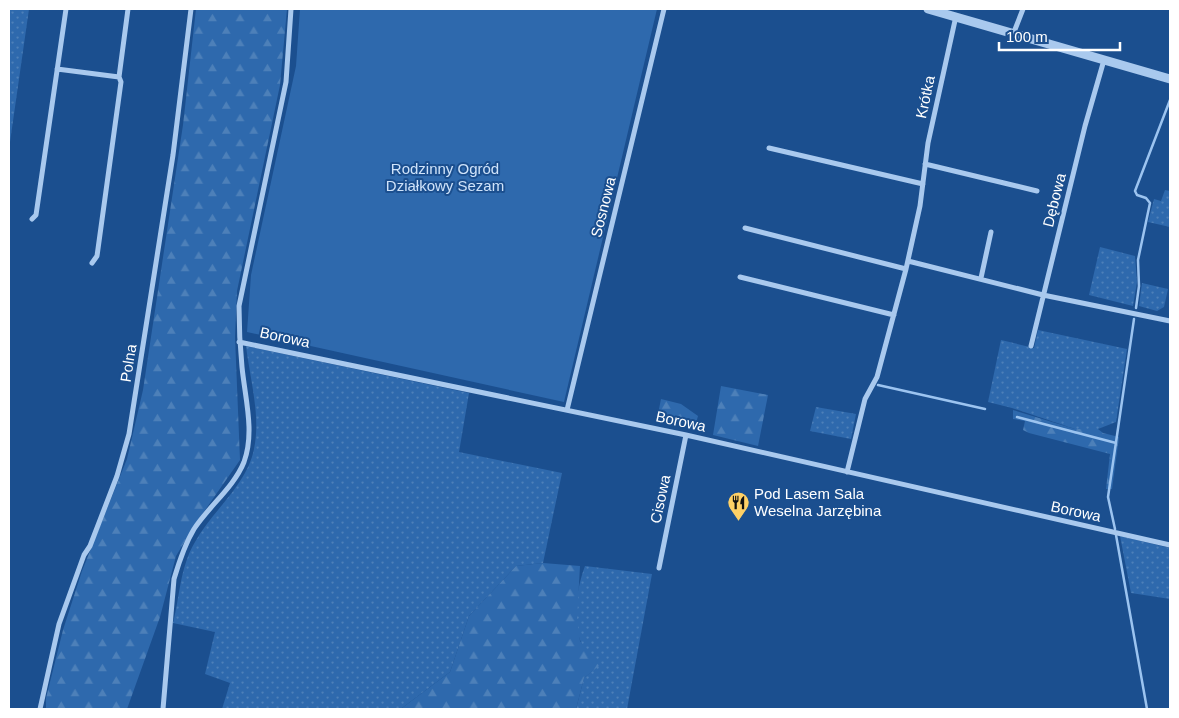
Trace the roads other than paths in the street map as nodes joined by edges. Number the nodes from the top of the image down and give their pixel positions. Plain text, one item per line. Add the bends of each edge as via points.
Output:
1 (66, 9) edge
2 (128, 9) edge
3 (191, 9) edge
4 (291, 9) edge
5 (664, 9) edge
6 (928, 9) edge
7 (1023, 9) edge
8 (956, 16) junction
9 (1014, 32) junction
10 (1104, 60) junction
11 (58, 69) junction
12 (1170, 79) edge
13 (120, 80) junction
14 (769, 148) dead end
15 (925, 164) junction
16 (923, 184) junction
17 (1037, 191) dead end
18 (32, 219) dead end
19 (745, 228) dead end
20 (991, 232) dead end
21 (908, 261) junction
22 (92, 263) dead end
23 (906, 269) junction
24 (740, 277) dead end
25 (981, 278) junction
26 (1044, 295) junction
27 (894, 315) junction
28 (1170, 319) edge
29 (240, 342) junction
30 (1031, 346) dead end
31 (567, 410) junction
32 (686, 435) junction
33 (846, 472) junction
34 (1170, 545) edge
35 (659, 568) dead end
36 (40, 709) edge
37 (163, 709) edge

1 - 11 street
2 - 13 street
3 - 36 street, Polna via 173,155 129,434 117,476 59,624
4 - 29 street, Borowa via 284,92 241,296
5 - 31 street, Sosnowa
6 - 8 street
7 - 9 street
8 - 9 street
8 - 15 street, Krótka
9 - 10 street
10 - 12 street
10 - 26 street, Dębowa
11 - 13 street
11 - 18 street via 36,215
13 - 22 street via 97,256
14 - 16 street
15 - 16 street, Krótka
15 - 17 street
16 - 21 street, Krótka
19 - 23 street
20 - 25 street
21 - 23 street, Krótka
21 - 25 street
23 - 27 street, Krótka
24 - 27 street
25 - 26 street
26 - 28 street
26 - 30 street, Dębowa
27 - 33 street, Krótka via 877,377 866,393
29 - 31 street, Borowa
29 - 37 street, Borowa via 249,444 236,476 194,530 180,558 174,579
31 - 32 street, Borowa
32 - 33 street, Borowa
32 - 35 street, Cisowa
33 - 34 street, Borowa

